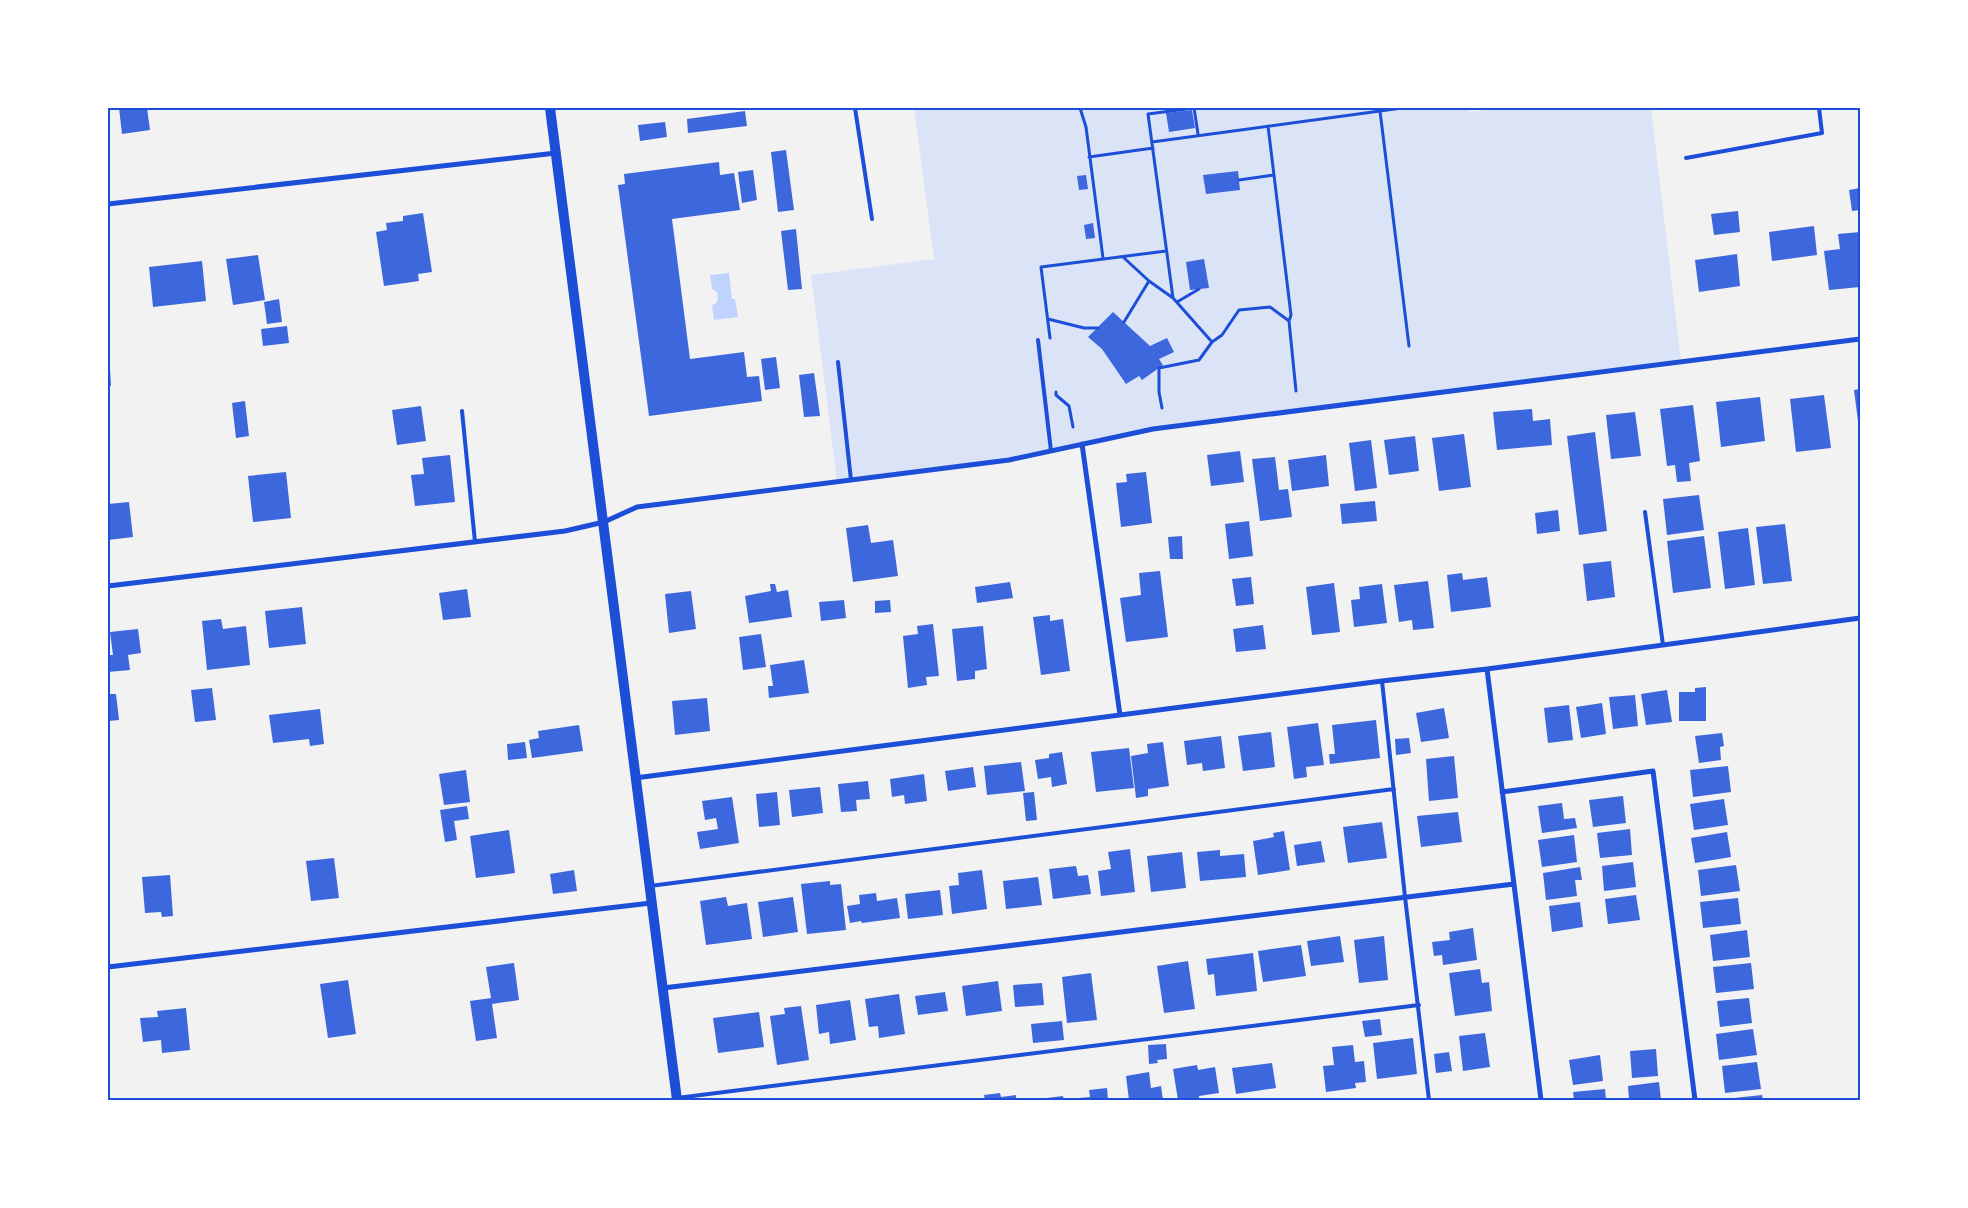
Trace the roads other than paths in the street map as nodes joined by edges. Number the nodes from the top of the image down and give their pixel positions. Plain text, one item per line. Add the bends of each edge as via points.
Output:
1 (550, 108) edge
2 (855, 108) edge
3 (1819, 108) edge
4 (556, 153) junction
5 (1686, 158) dead end
6 (108, 204) edge
7 (872, 220) dead end
8 (1860, 339) edge
9 (1038, 340) dead end
10 (838, 362) dead end
11 (462, 411) dead end
12 (1082, 444) junction
13 (1051, 451) junction
14 (851, 480) junction
15 (1645, 512) dead end
16 (604, 522) junction
17 (475, 542) junction
18 (108, 586) edge
19 (1860, 618) edge
20 (1663, 645) junction
21 (1487, 669) junction
22 (1382, 681) junction
23 (1120, 715) junction
24 (635, 778) junction
25 (1394, 789) junction
26 (1502, 792) junction
27 (1514, 884) junction
28 (649, 886) junction
29 (1405, 897) junction
30 (651, 903) junction
31 (108, 967) edge
32 (662, 988) junction
33 (1418, 1005) junction
34 (676, 1099) edge
35 (1429, 1100) edge
36 (1541, 1100) edge
37 (1695, 1100) edge

1 - 4 main road
2 - 7 lane
3 - 5 lane via 1822,133
4 - 6 street
4 - 16 main road
8 - 12 street via 1154,429
9 - 13 lane
10 - 14 lane
11 - 17 lane
12 - 13 street
12 - 23 street
13 - 14 street via 1009,460
14 - 16 street via 637,507
15 - 20 lane
16 - 17 street via 565,531
16 - 24 main road
17 - 18 street
19 - 20 street
20 - 21 street
21 - 22 street
21 - 26 street
22 - 23 street
22 - 25 lane
23 - 24 street
24 - 28 main road
25 - 28 lane
25 - 29 lane
26 - 27 street
26 - 37 street via 1652,771
27 - 29 street
27 - 36 street
28 - 30 main road
29 - 32 street
29 - 33 lane
30 - 31 street
30 - 32 main road
32 - 34 main road
33 - 34 lane
33 - 35 lane

